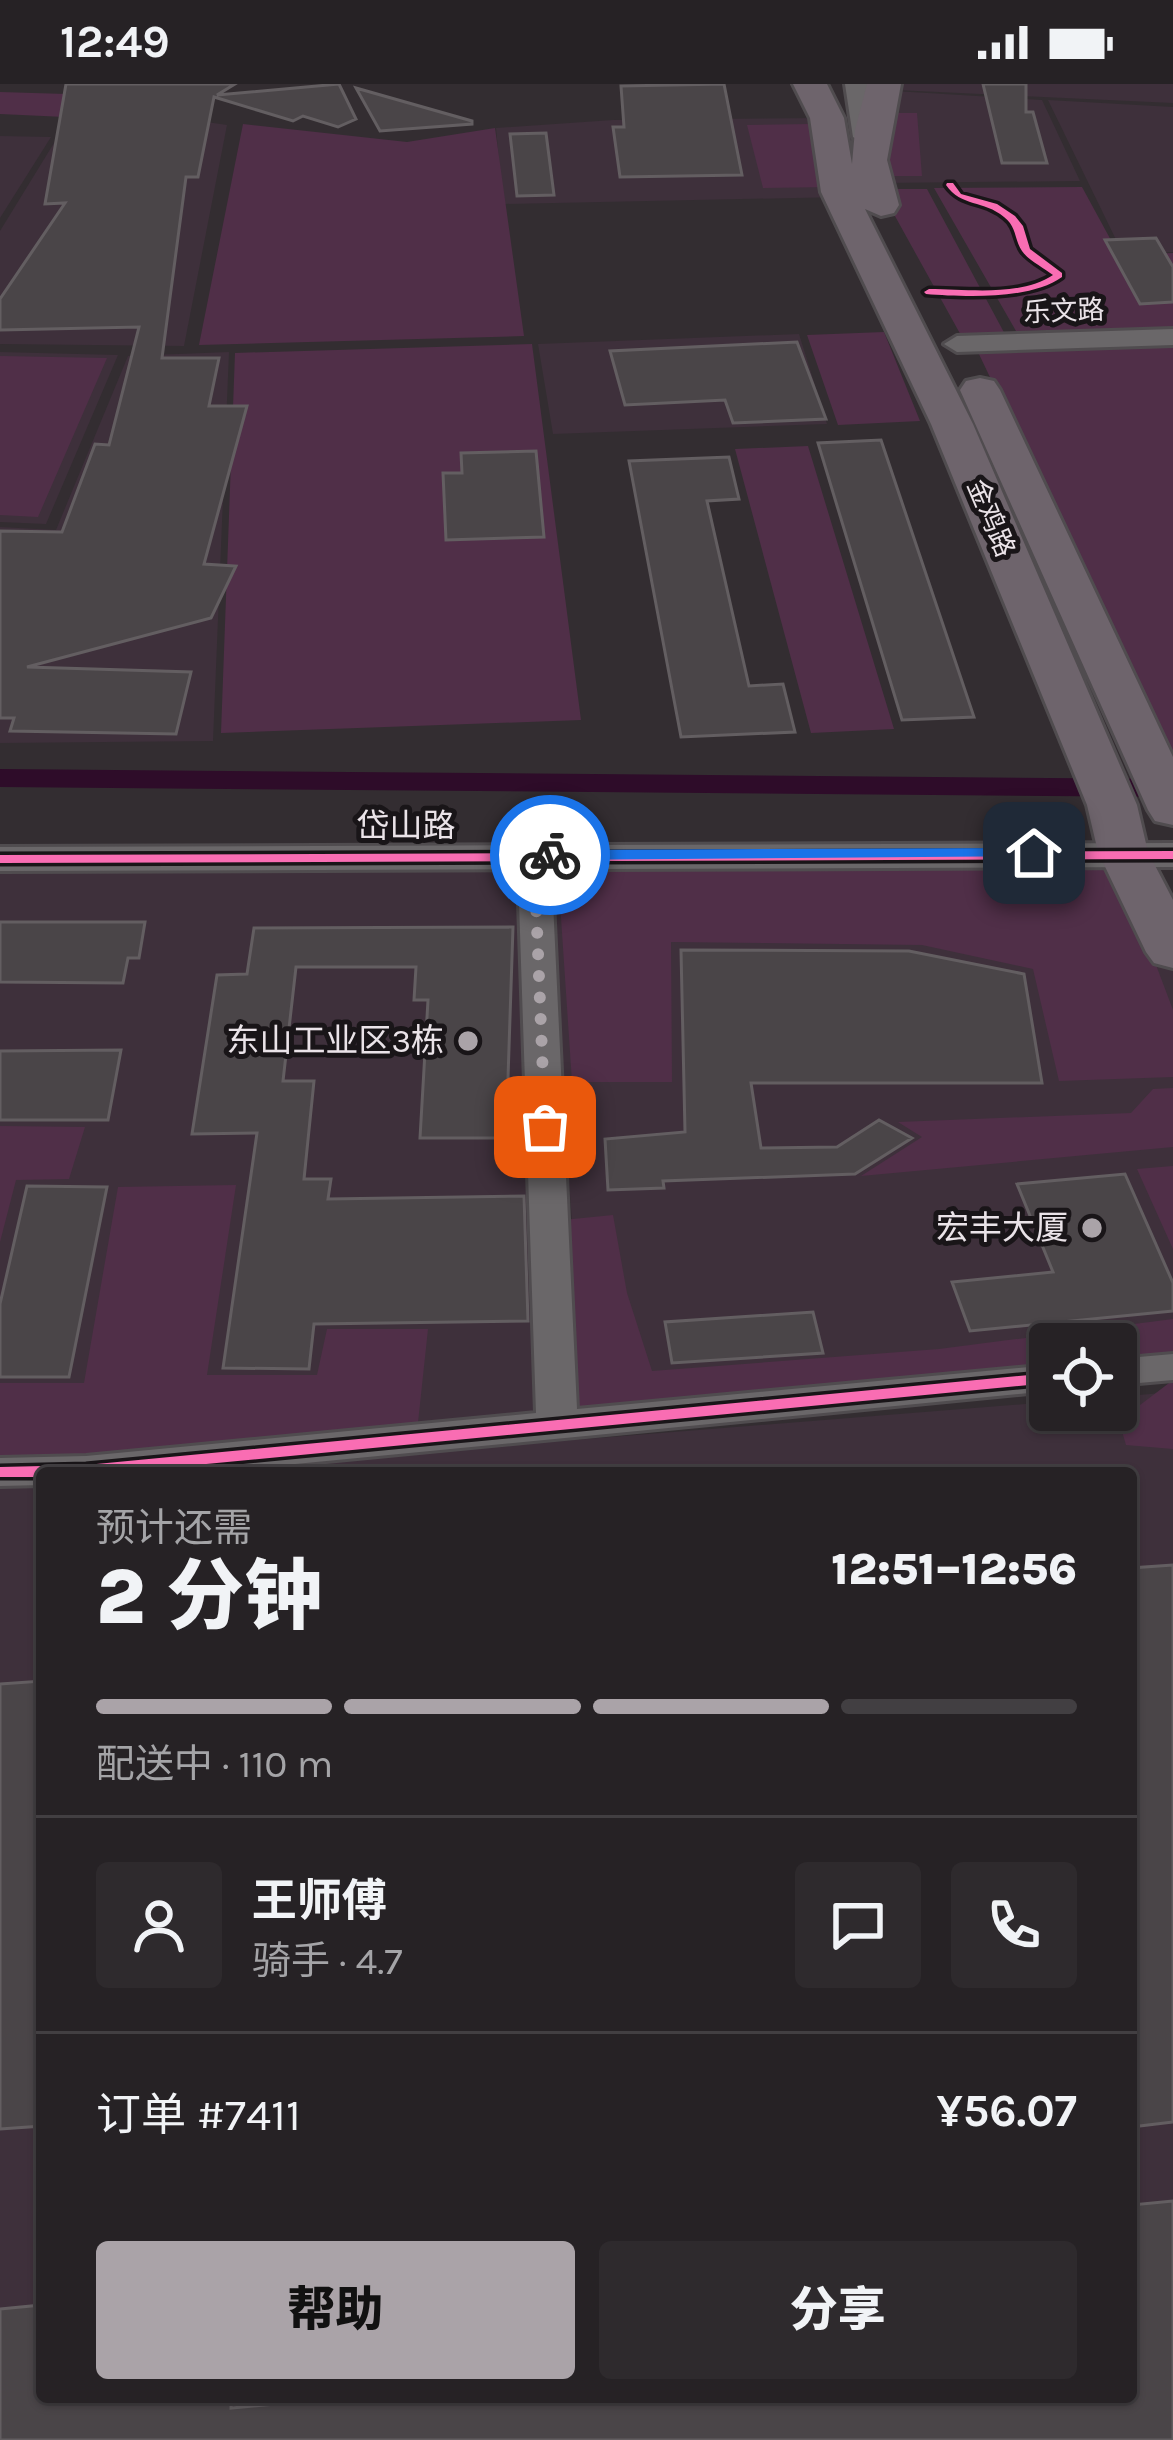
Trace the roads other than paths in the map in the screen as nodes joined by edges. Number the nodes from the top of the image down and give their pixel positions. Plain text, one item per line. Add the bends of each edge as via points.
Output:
1 (860, 84) edge
2 (884, 84) edge
3 (822, 95) edge
4 (869, 137) junction
5 (1173, 338) edge
6 (957, 344) junction
7 (1173, 810) edge
8 (1131, 836) edge
9 (1173, 837) edge
10 (0, 838) edge
11 (547, 846) junction
12 (0, 859) edge
13 (1173, 952) edge
14 (1173, 1367) edge
15 (1137, 1370) edge
16 (1029, 1380) edge
17 (557, 1425) junction
18 (107, 1467) edge
19 (36, 1471) edge
20 (0, 1472) edge

1 - 4 main road
2 - 4 main road, 金鸡路
3 - 8 main road, 金鸡路 via 839,192 952,424
4 - 6 main road, 金鸡路 via 871,187
5 - 6 street, 乐文路
6 - 7 main road, 金鸡路
8 - 9 street, 岱山路
8 - 11 street, 岱山路
8 - 13 main road, 金鸡路
10 - 11 street, 岱山路
11 - 12 street, 岱山路
11 - 17 street via 536,902
14 - 15 street
16 - 17 street
17 - 18 street
19 - 20 street

